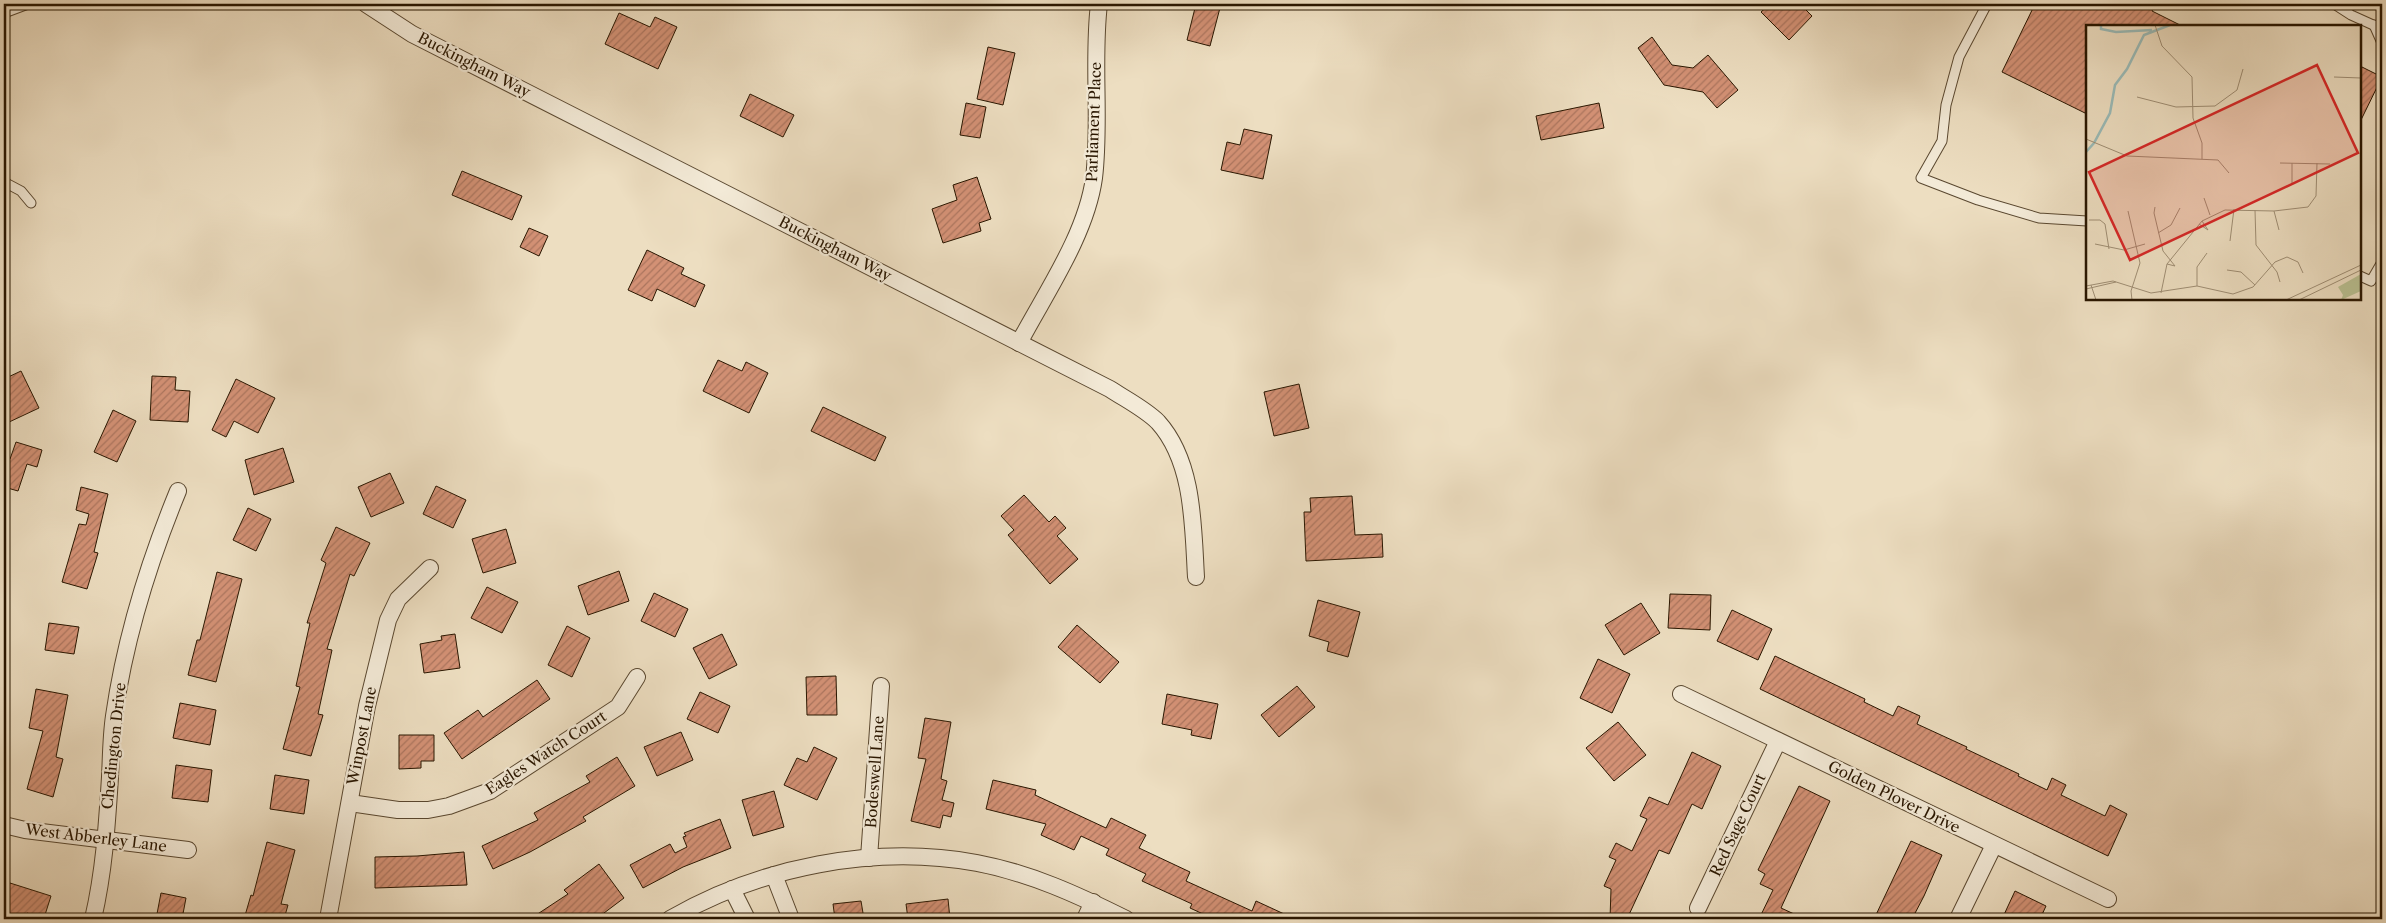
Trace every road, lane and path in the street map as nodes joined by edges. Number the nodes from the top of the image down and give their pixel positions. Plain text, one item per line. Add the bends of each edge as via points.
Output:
1 (28, 4) edge
2 (366, 4) edge
3 (1099, 4) edge
4 (1986, 4) edge
5 (2334, 4) edge
6 (4, 13) edge
7 (2378, 27) edge
8 (2382, 43) edge
9 (4, 182) edge
10 (31, 203) dead end
11 (2086, 221) edge
12 (2382, 262) edge
13 (2361, 276) edge
14 (1019, 343) junction
15 (178, 491) dead end
16 (430, 568) dead end
17 (1196, 577) dead end
18 (637, 677) dead end
19 (881, 686) dead end
20 (1681, 694) dead end
21 (1778, 741) junction
22 (350, 804) junction
23 (4, 825) edge
24 (106, 841) junction
25 (1994, 845) junction
26 (188, 850) dead end
27 (869, 858) junction
28 (774, 875) junction
29 (732, 890) junction
30 (2108, 898) dead end
31 (1093, 902) junction
32 (1698, 908) dead end
33 (92, 919) edge
34 (328, 919) edge
35 (670, 919) edge
36 (747, 919) edge
37 (791, 919) edge
38 (1084, 919) edge
39 (1126, 919) edge
40 (1958, 919) edge

1 - 6 lane
2 - 14 street, Buckingham Way via 420,38
3 - 14 street, Parliament Place via 1094,178 1087,209
4 - 11 lane via 1959,57 1946,105 1942,141 1921,178 1978,200 2039,218
5 - 7 lane
7 - 8 lane
9 - 10 lane via 21,191
12 - 13 lane via 2371,281
14 - 17 street, Buckingham Way via 1110,389 1157,421 1171,440 1183,470
15 - 24 street, Chedington Drive via 140,596 124,661 114,718
16 - 22 street, Winpost Lane via 398,599 388,620 366,706
18 - 22 street, Eagles Watch Court via 618,707 490,791 428,810
19 - 27 street, Bodeswell Lane
20 - 21 street, Golden Plover Drive
21 - 25 street, Golden Plover Drive
21 - 32 street, Red Sage Court
22 - 34 street, Winpost Lane
23 - 24 street, West Abberley Lane
24 - 26 street, West Abberley Lane
24 - 33 street, Chedington Drive
25 - 30 street, Golden Plover Drive
25 - 40 street
27 - 28 street
27 - 31 street via 923,857 976,863 1024,875
28 - 29 street
28 - 37 street
29 - 35 street
29 - 36 street
31 - 38 street
31 - 39 street

